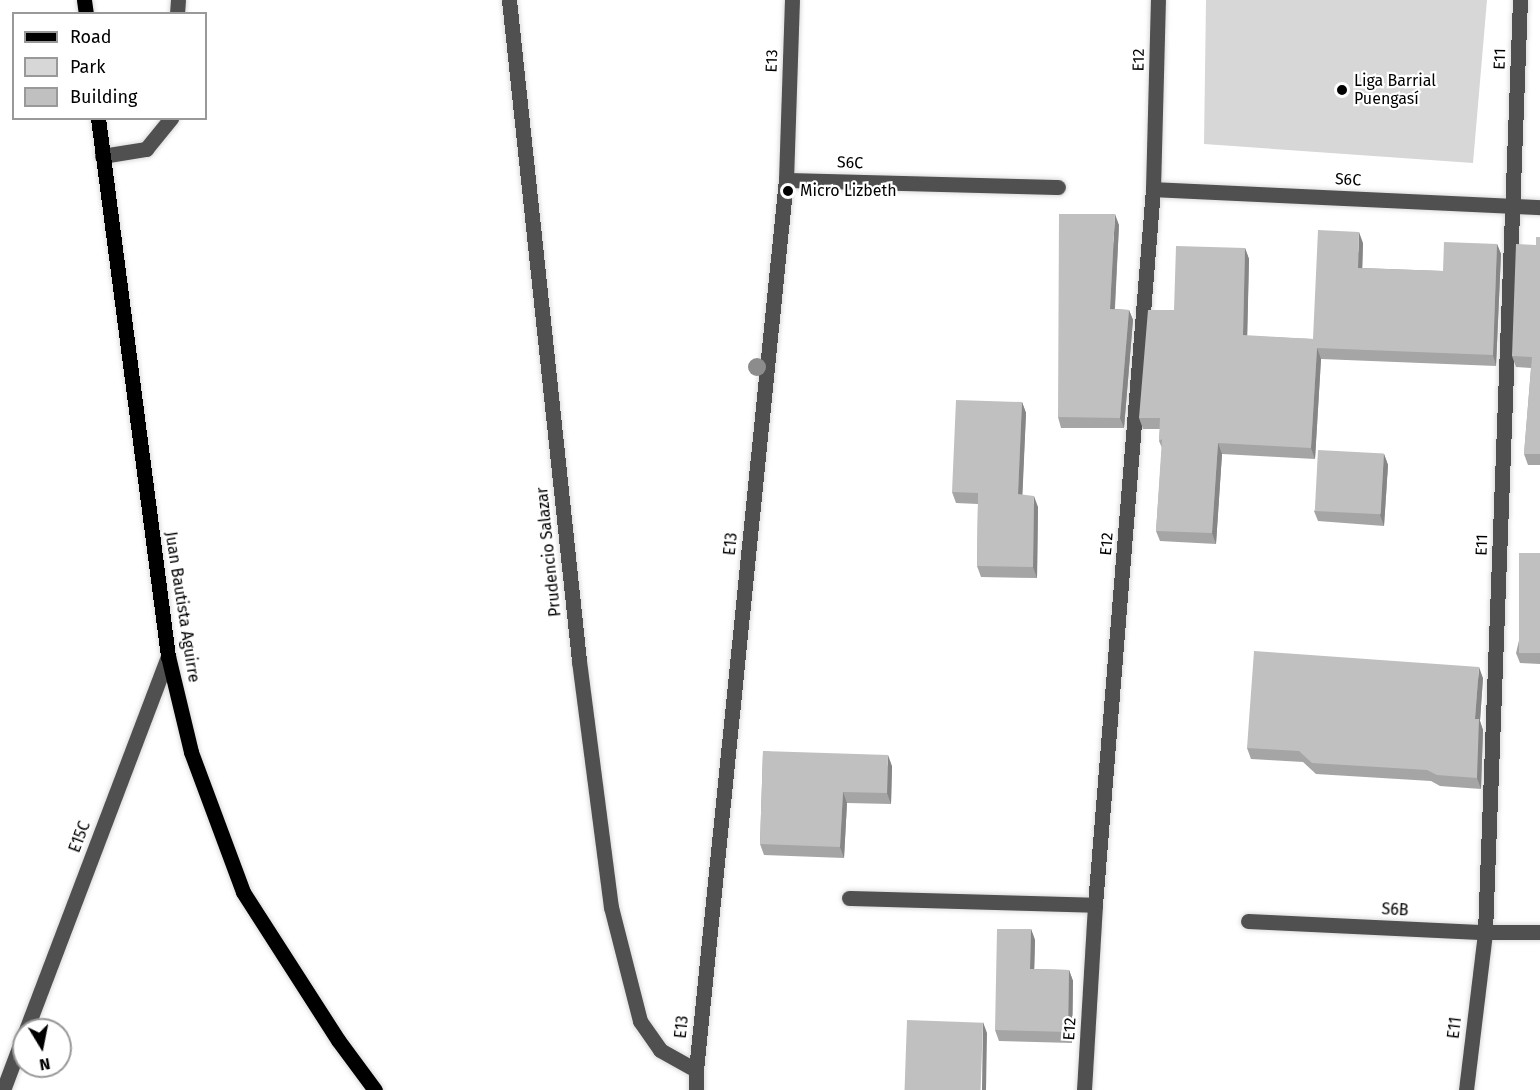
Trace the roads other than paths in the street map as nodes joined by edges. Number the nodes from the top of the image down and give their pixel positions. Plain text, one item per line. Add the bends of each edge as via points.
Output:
1 (509, 0) edge
2 (792, 0) edge
3 (1158, 0) edge
4 (1520, 0) edge
5 (98, 120) edge
6 (169, 120) edge
7 (102, 156) junction
8 (786, 180) junction
9 (1058, 187) dead end
10 (1154, 189) junction
11 (1513, 206) junction
12 (1540, 207) edge
13 (168, 656) junction
14 (849, 898) dead end
15 (1095, 905) junction
16 (1248, 921) dead end
17 (1485, 932) junction
18 (1540, 932) edge
19 (30, 1018) edge
20 (12, 1066) edge
21 (696, 1070) junction
22 (3, 1090) edge
23 (375, 1090) edge
24 (696, 1090) edge
25 (1084, 1090) edge
26 (1466, 1090) edge

1 - 21 street, Prudencio Salazar via 579,661 611,907 640,1022 660,1050
2 - 8 street, E13
3 - 10 street, E12
4 - 11 street, E11
5 - 7 main road, Juan Bautista Aguirre
6 - 7 street via 146,149
7 - 13 main road, Juan Bautista Aguirre
8 - 9 street, S6C
8 - 21 street, E13
10 - 11 street, S6C
10 - 15 street, E12
11 - 12 street, S6C
11 - 17 street, E11
13 - 19 street, E15C
13 - 23 main road, Juan Bautista Aguirre via 191,752 243,892
14 - 15 street
15 - 25 street, E12
16 - 17 street, S6B
17 - 18 street, S6B
17 - 26 street, E11
20 - 22 street, E15C
21 - 24 street, E13

